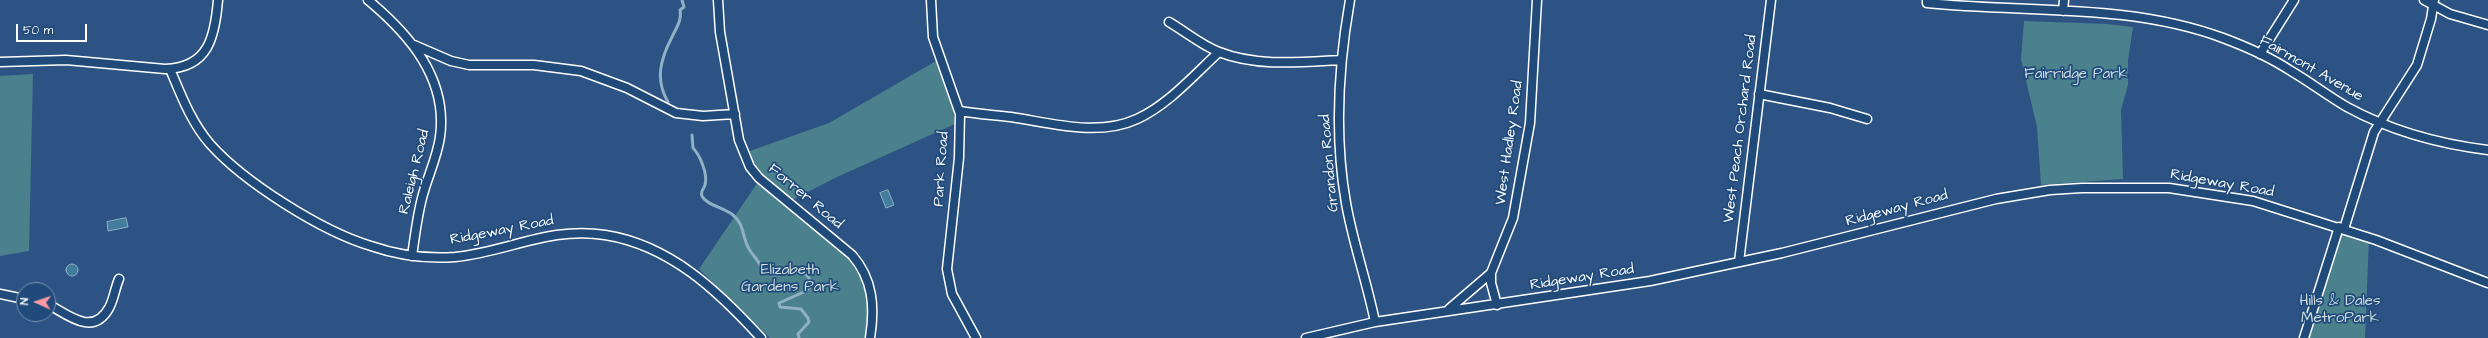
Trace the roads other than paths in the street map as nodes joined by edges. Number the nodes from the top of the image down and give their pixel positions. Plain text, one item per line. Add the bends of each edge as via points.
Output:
1 (218, 0) edge
2 (368, 0) edge
3 (718, 0) edge
4 (931, 0) edge
5 (1350, 0) edge
6 (1537, 0) edge
7 (1771, 0) edge
8 (2064, 0) edge
9 (2294, 0) edge
10 (2424, 0) edge
11 (1927, 1) edge
12 (2434, 2) edge
13 (2063, 11) junction
14 (1169, 22) dead end
15 (2488, 25) edge
16 (414, 45) junction
17 (1219, 52) junction
18 (2260, 54) junction
19 (1341, 60) junction
20 (0, 62) edge
21 (170, 69) junction
22 (1760, 94) junction
23 (960, 111) junction
24 (734, 114) junction
25 (1867, 119) dead end
26 (2380, 123) junction
27 (2488, 150) edge
28 (2341, 228) junction
29 (412, 256) junction
30 (1739, 262) junction
31 (1491, 273) junction
32 (119, 279) dead end
33 (2488, 284) edge
34 (0, 294) edge
35 (16, 297) edge
36 (1498, 305) junction
37 (56, 308) edge
38 (1445, 311) junction
39 (1375, 322) junction
40 (761, 338) edge
41 (870, 338) edge
42 (976, 338) edge
43 (1306, 338) edge
44 (2304, 338) edge

1 - 21 street via 213,33 205,51 189,64
2 - 16 street, Raleigh Road
3 - 24 street, Forrer Road via 720,32
4 - 23 street, Park Road via 933,37
5 - 19 street, Grandon Road
6 - 31 street, West Hadley Road via 1533,90 1526,156 1513,218
7 - 22 street, West Peach Orchard Road
8 - 13 street
9 - 18 street
10 - 12 street
11 - 13 street, Fairmont Avenue via 1996,9
12 - 15 street via 2450,14
12 - 26 street via 2425,43 2417,64
13 - 18 street, Fairmont Avenue via 2110,13 2162,20 2223,38
14 - 17 street
16 - 24 street via 469,66 534,66 581,71 628,88 676,113 703,116
16 - 29 street, Raleigh Road via 437,91 441,122 435,158 417,221
17 - 19 street via 1267,62
17 - 23 street via 1152,110 1124,124 1100,128 1072,126
18 - 26 street, Fairmont Avenue via 2337,101
19 - 39 street, Grandon Road via 1338,118 1344,187 1354,243
20 - 21 street via 66,60
21 - 29 street, Ridgeway Road via 186,108 210,144 260,186 326,227 370,246
22 - 25 street via 1830,108
22 - 30 street, West Peach Orchard Road
23 - 42 street, Park Road via 959,158 947,269 952,294
24 - 41 street, Forrer Road via 742,152 759,178 852,255 863,268 872,301
26 - 27 street, Fairmont Avenue via 2429,139
26 - 28 street via 2370,141
28 - 30 street, Ridgeway Road via 2253,200 2220,194 2139,186 2079,188 1996,199
28 - 33 street, Ridgeway Road
28 - 44 street
29 - 40 street, Ridgeway Road via 455,257 548,235 570,233 625,239 666,256 687,269 707,284
30 - 36 street, Ridgeway Road via 1608,289
31 - 36 street via 1491,284
31 - 38 street, West Hadley Road via 1458,303
32 - 37 street via 109,308 95,321 83,323
34 - 35 street
36 - 38 street, Ridgeway Road
38 - 39 street, Ridgeway Road
39 - 43 street, Ridgeway Road

